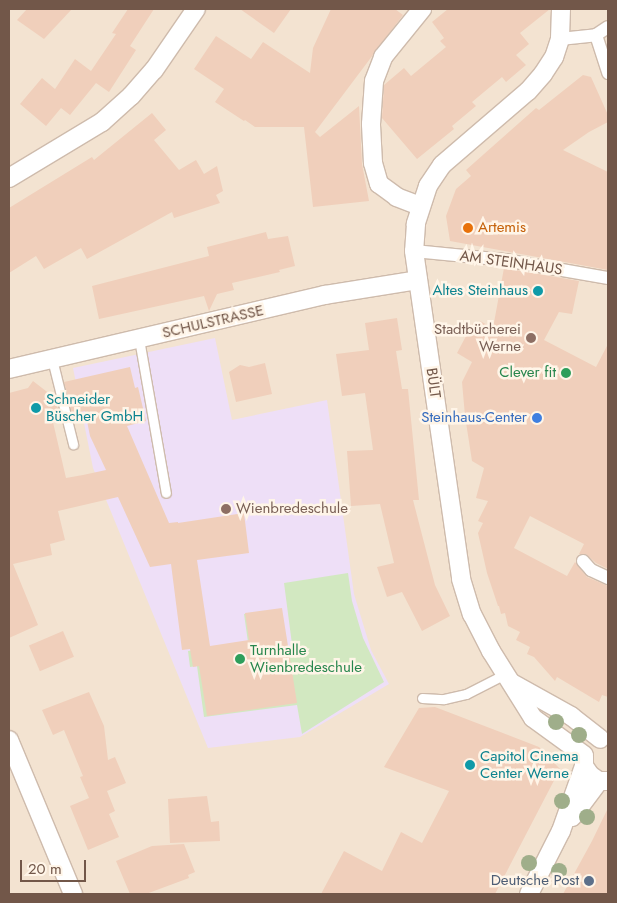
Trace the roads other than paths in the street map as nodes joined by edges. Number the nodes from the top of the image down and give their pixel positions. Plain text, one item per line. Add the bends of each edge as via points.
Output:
1 (196, 9) edge
2 (422, 9) edge
3 (561, 9) edge
4 (608, 27) edge
5 (596, 35) junction
6 (560, 39) junction
7 (608, 73) edge
8 (9, 178) edge
9 (420, 206) junction
10 (414, 250) junction
11 (608, 278) edge
12 (418, 280) junction
13 (139, 339) junction
14 (52, 359) junction
15 (9, 369) edge
16 (73, 444) dead end
17 (166, 493) dead end
18 (583, 560) dead end
19 (608, 578) edge
20 (507, 677) junction
21 (422, 698) dead end
22 (606, 738) edge
23 (9, 740) edge
24 (584, 761) junction
25 (604, 781) edge
26 (561, 831) junction
27 (73, 894) edge
28 (529, 894) edge

1 - 8 street via 154,70 131,96 102,122
2 - 9 street via 383,57 374,81 371,124 373,163 379,184 397,197
3 - 6 street, BÜLT
4 - 5 street
5 - 6 street
5 - 7 street
6 - 9 street, BÜLT via 554,57 528,91 442,165
9 - 10 street, BÜLT
10 - 11 street, AM STEINHAUS via 505,260
10 - 12 street, BÜLT
12 - 13 street, SCHULSTRASSE via 325,295
12 - 20 street, BÜLT via 461,579 472,614
13 - 14 street, SCHULSTRASSE
13 - 17 lane
14 - 15 street, SCHULSTRASSE
14 - 16 lane
18 - 19 street via 591,570
20 - 21 lane via 466,694 444,699
20 - 22 street
20 - 24 street, BÜLT via 533,718
22 - 24 street via 589,746
23 - 27 street
24 - 25 street, BÜLT via 590,775
24 - 26 street
25 - 26 street
26 - 28 street

